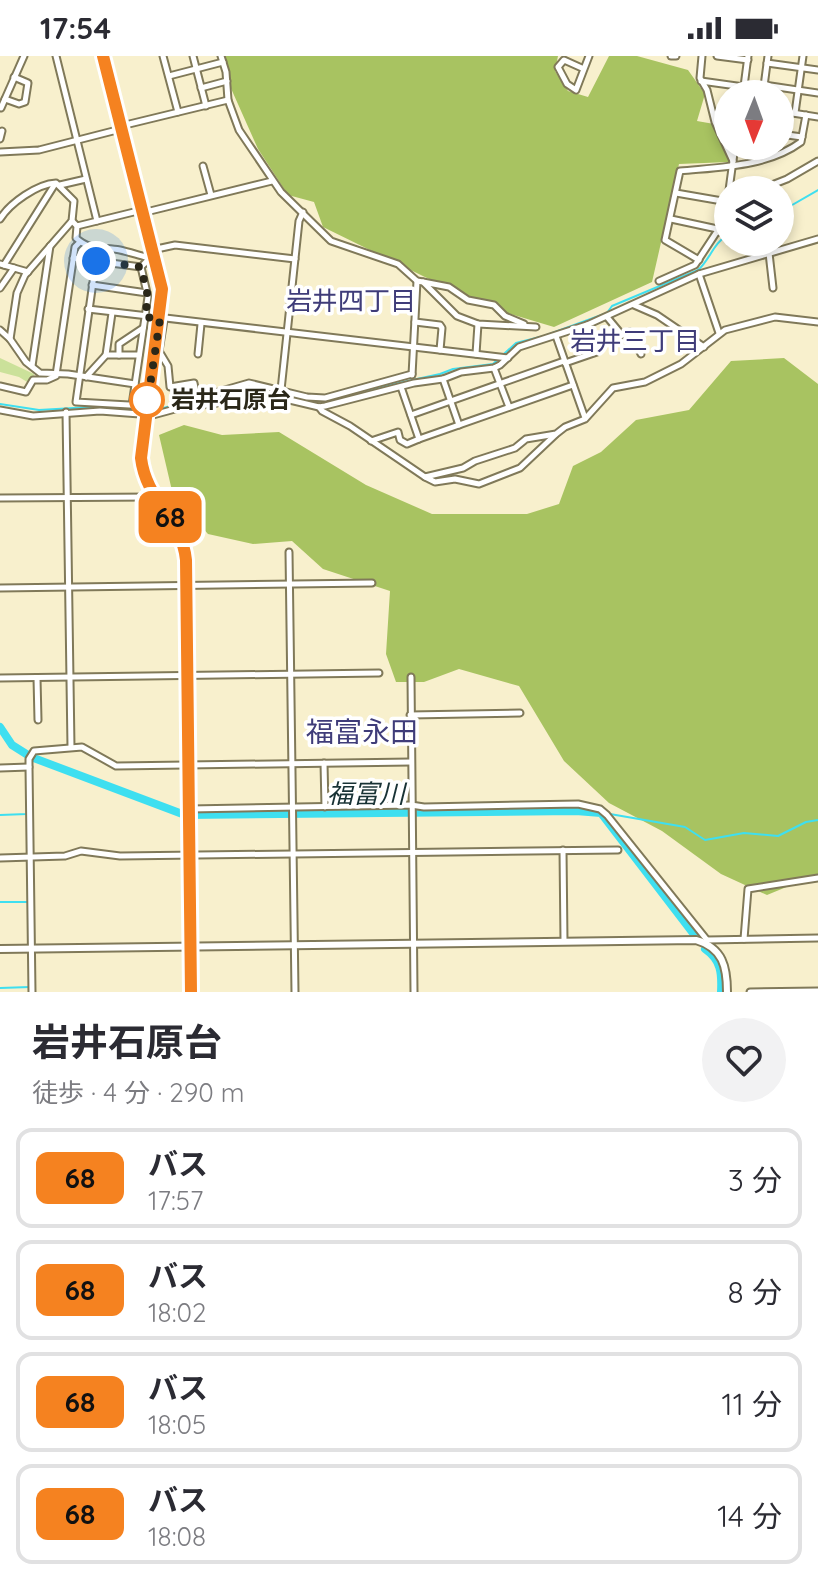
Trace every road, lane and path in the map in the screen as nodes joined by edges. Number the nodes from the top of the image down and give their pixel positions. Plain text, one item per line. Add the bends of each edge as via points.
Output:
1 (24, 56) edge
2 (56, 56) edge
3 (103, 56) edge
4 (163, 56) edge
5 (193, 56) edge
6 (589, 56) edge
7 (702, 56) edge
8 (717, 56) edge
9 (803, 56) edge
10 (748, 58) edge
11 (222, 59) edge
12 (768, 59) edge
13 (801, 68) junction
14 (197, 69) junction
15 (584, 69) junction
16 (818, 70) edge
17 (169, 76) junction
18 (14, 77) junction
19 (745, 80) edge
20 (765, 80) edge
21 (227, 81) junction
22 (701, 81) junction
23 (714, 84) edge
24 (201, 88) junction
25 (794, 89) edge
26 (798, 90) junction
27 (818, 93) edge
28 (5, 99) junction
29 (228, 100) junction
30 (206, 106) junction
31 (1, 108) edge
32 (178, 112) junction
33 (795, 113) joint
34 (806, 115) junction
35 (818, 117) edge
36 (121, 128) junction
37 (2, 131) dead end
38 (794, 136) edge
39 (802, 137) junction
40 (0, 139) edge
41 (77, 140) junction
42 (0, 152) edge
43 (733, 160) edge
44 (818, 161) edge
45 (733, 164) junction
46 (203, 166) dead end
47 (731, 176) edge
48 (792, 176) edge
49 (86, 179) junction
50 (272, 181) junction
51 (58, 184) junction
52 (676, 193) junction
53 (211, 195) junction
54 (714, 199) edge
55 (142, 211) junction
56 (303, 212) junction
57 (0, 219) edge
58 (671, 219) junction
59 (97, 221) junction
60 (74, 223) junction
61 (714, 228) edge
62 (714, 236) edge
63 (818, 239) edge
64 (80, 242) junction
65 (50, 246) junction
66 (794, 246) edge
67 (151, 256) junction
68 (759, 256) edge
69 (769, 256) edge
70 (73, 258) junction
71 (295, 259) junction
72 (699, 260) junction
73 (96, 261) junction
74 (2, 264) edge
75 (141, 267) junction
76 (14, 268) junction
77 (28, 272) junction
78 (699, 274) junction
79 (420, 281) junction
80 (659, 281) dead end
81 (92, 285) junction
82 (0, 288) edge
83 (773, 288) dead end
84 (147, 293) junction
85 (634, 305) junction
86 (88, 309) junction
87 (112, 313) junction
88 (145, 317) junction
89 (607, 317) junction
90 (162, 319) junction
91 (415, 322) junction
92 (818, 322) edge
93 (201, 324) junction
94 (478, 324) junction
95 (525, 324) junction
96 (587, 325) junction
97 (144, 327) junction
98 (536, 327) dead end
99 (0, 330) edge
100 (287, 333) junction
101 (719, 333) junction
102 (556, 336) junction
103 (10, 339) junction
104 (413, 347) junction
105 (704, 347) junction
106 (440, 350) junction
107 (198, 354) dead end
108 (476, 354) junction
109 (641, 354) dead end
110 (106, 355) junction
111 (119, 355) junction
112 (139, 355) junction
113 (503, 357) junction
114 (565, 362) junction
115 (138, 364) junction
116 (152, 366) junction
117 (32, 367) junction
118 (494, 368) junction
119 (56, 375) junction
120 (78, 375) junction
121 (86, 377) junction
122 (413, 378) junction
123 (443, 379) junction
124 (135, 384) junction
125 (500, 384) junction
126 (573, 385) junction
127 (0, 386) edge
128 (401, 387) junction
129 (281, 390) junction
130 (451, 401) junction
131 (132, 405) junction
132 (319, 407) junction
133 (509, 407) junction
134 (0, 410) edge
135 (146, 410) junction
136 (66, 412) junction
137 (411, 415) junction
138 (585, 419) junction
139 (459, 425) junction
140 (556, 434) junction
141 (419, 439) junction
142 (371, 441) junction
143 (425, 477) junction
144 (67, 497) junction
145 (153, 497) junction
146 (0, 498) edge
147 (289, 552) dead end
148 (372, 583) dead end
149 (289, 584) junction
150 (187, 585) junction
151 (68, 587) junction
152 (0, 588) edge
153 (379, 673) dead end
154 (290, 674) junction
155 (187, 675) junction
156 (70, 677) junction
157 (411, 677) dead end
158 (0, 678) edge
159 (37, 678) junction
160 (520, 713) dead end
161 (410, 715) junction
162 (38, 720) dead end
163 (71, 747) junction
164 (411, 762) junction
165 (292, 763) junction
166 (324, 763) junction
167 (188, 765) junction
168 (27, 767) junction
169 (0, 768) edge
170 (411, 806) junction
171 (325, 807) junction
172 (293, 809) junction
173 (189, 813) junction
174 (563, 850) junction
175 (618, 850) dead end
176 (413, 852) junction
177 (293, 854) junction
178 (189, 855) junction
179 (29, 857) junction
180 (0, 858) edge
181 (818, 878) edge
182 (818, 938) edge
183 (744, 939) junction
184 (564, 941) junction
185 (706, 941) junction
186 (414, 943) junction
187 (295, 945) junction
188 (190, 947) junction
189 (0, 949) edge
190 (31, 949) junction
191 (818, 991) edge
192 (32, 992) edge
193 (191, 992) edge
194 (295, 992) edge
195 (414, 992) edge
196 (727, 992) edge
197 (750, 992) edge

1 - 18 street
2 - 41 street
3 - 36 main road
4 - 17 street
5 - 14 street
6 - 15 street
7 - 22 street
8 - 10 street
9 - 13 street
10 - 19 street
11 - 14 street
11 - 21 street
12 - 13 street
12 - 20 street
13 - 16 street
13 - 26 street
14 - 17 street
14 - 24 street
15 - 15 street via 576,90 558,67 564,60
17 - 32 street
18 - 28 street
18 - 28 street via 28,83 25,102
21 - 24 street
21 - 29 street
22 - 23 street
22 - 45 street
24 - 30 street
25 - 26 street
26 - 27 street
26 - 33 street
28 - 31 street
29 - 30 street
29 - 50 street via 244,140
30 - 32 street
32 - 36 street
33 - 34 street
34 - 35 street
34 - 39 street
36 - 41 street
36 - 55 main road
37 - 40 street
38 - 39 street
39 - 45 street via 781,155
41 - 42 street via 39,150
41 - 49 street
43 - 45 street
44 - 48 street
45 - 47 street
45 - 52 street via 680,171
46 - 53 street
49 - 51 street
49 - 59 street
50 - 53 street
50 - 56 street
51 - 57 street via 44,184
51 - 60 street via 74,201
51 - 74 street
52 - 54 street
52 - 58 street
53 - 55 street
55 - 59 street
55 - 67 main road
56 - 71 street
56 - 79 street via 331,241 398,264
58 - 61 street
58 - 72 street via 665,240
59 - 60 street
60 - 64 street
60 - 65 street
62 - 72 street
63 - 66 street
64 - 67 street via 97,250
64 - 70 street
65 - 77 street
65 - 117 street
67 - 71 street via 175,245
67 - 75 street
67 - 90 main road via 162,289
68 - 78 street
69 - 83 street
70 - 73 street
70 - 119 street
71 - 100 street
72 - 80 street
73 - 75 street
73 - 81 street
74 - 76 street
75 - 84 street
76 - 77 street
76 - 82 street
77 - 103 street via 17,293
78 - 85 street
78 - 101 street
79 - 91 street
79 - 94 street via 457,316
79 - 95 street via 494,305
81 - 84 street
81 - 86 street
84 - 88 street
85 - 89 street
85 - 105 street
86 - 87 street
86 - 120 street
87 - 88 street
87 - 110 street
88 - 90 street
88 - 97 street
89 - 96 street
89 - 109 street via 622,335 630,332
90 - 93 street
90 - 116 main road
90 - 129 street via 159,351 168,366 170,387 194,383 197,398 242,383
91 - 104 street
91 - 106 street via 440,325
92 - 101 street via 775,317
93 - 100 street
93 - 107 street
94 - 95 street
94 - 108 street
95 - 98 street
96 - 102 street
96 - 114 street via 597,352
97 - 111 street via 119,344
97 - 112 street
99 - 103 street
100 - 104 street
100 - 129 street
101 - 105 street
102 - 113 street
102 - 114 street
103 - 117 street
104 - 106 street
104 - 122 street
105 - 138 street via 645,382 613,388
106 - 108 street
108 - 113 street
110 - 111 street
110 - 121 street
111 - 112 street
112 - 115 street
113 - 118 street
114 - 125 street
114 - 126 street
115 - 116 street
115 - 124 street
116 - 135 main road
117 - 119 street
118 - 123 street
118 - 125 street
119 - 120 street
119 - 127 street via 31,382 26,392
120 - 121 street
120 - 131 street via 76,402
121 - 124 street
122 - 123 street
122 - 128 street
122 - 129 street via 325,398
123 - 130 street
124 - 131 street
125 - 130 street
125 - 133 street
126 - 133 street
126 - 138 street
128 - 132 street
128 - 137 street
130 - 137 street
130 - 139 street
131 - 135 street
132 - 135 street via 247,390 214,404
132 - 142 street
133 - 139 street
134 - 136 street via 33,416
135 - 136 street
135 - 145 main road via 141,458
136 - 144 street
137 - 141 street
138 - 140 street
139 - 141 street
140 - 143 street via 526,439 463,468
140 - 143 street via 520,468 479,484
141 - 142 street via 407,444 398,432
142 - 143 street
144 - 145 street
144 - 146 street
144 - 151 street
145 - 150 main road via 181,535
147 - 149 street
148 - 149 street
149 - 150 street
149 - 154 street
150 - 151 street
150 - 155 main road
151 - 152 street
151 - 156 street
153 - 154 street
154 - 155 street
154 - 165 street
155 - 156 street
155 - 167 main road
156 - 159 street
156 - 163 street
157 - 161 street
158 - 159 street
159 - 162 street
160 - 161 street
161 - 164 street
163 - 167 street via 116,766
163 - 168 street via 41,749 31,755
164 - 166 street
164 - 170 street
165 - 166 street
165 - 167 street
165 - 172 street
166 - 171 street
167 - 173 main road
168 - 169 street
168 - 179 street
170 - 171 street
170 - 176 street
170 - 185 street via 578,804 605,814
171 - 172 street
172 - 173 street
172 - 177 street
173 - 178 main road
174 - 175 street
174 - 176 street
174 - 184 street
176 - 177 street
176 - 186 street
177 - 178 street
177 - 187 street
178 - 179 street via 81,851
178 - 188 main road
179 - 180 street
179 - 190 street
181 - 183 street via 748,889
182 - 183 street
183 - 185 street
184 - 185 street
184 - 186 street
185 - 196 street via 725,965
186 - 187 street
186 - 195 street
187 - 188 street
187 - 194 street
188 - 190 street
188 - 193 main road
189 - 190 street
190 - 192 street
191 - 197 street

